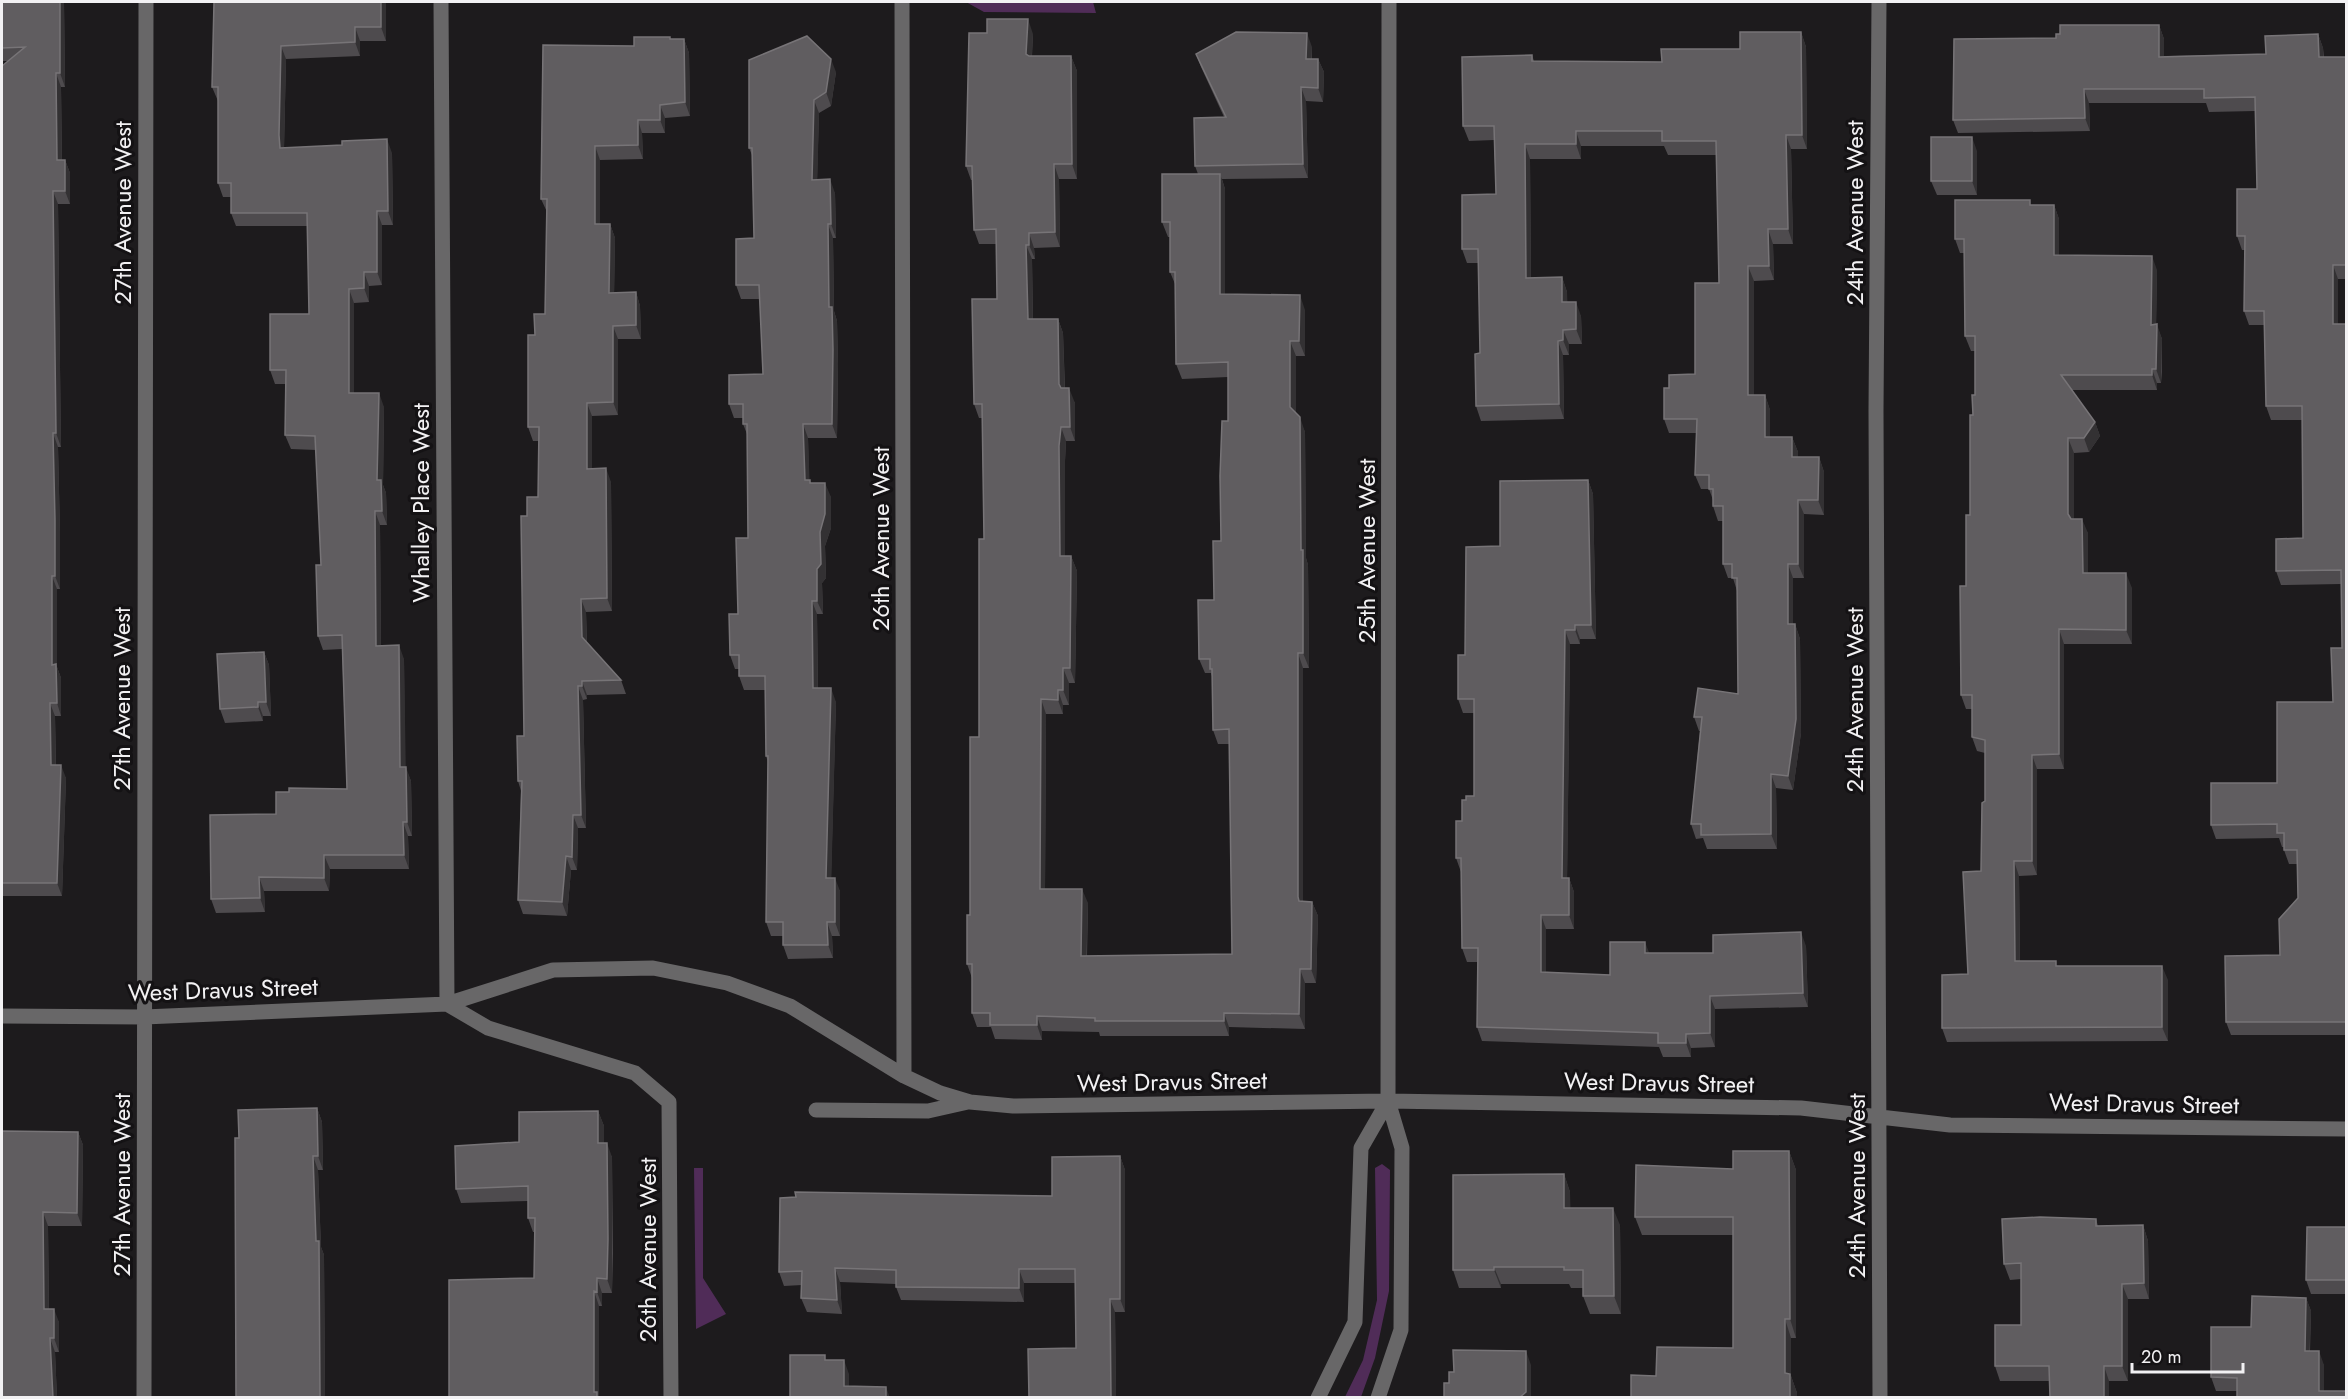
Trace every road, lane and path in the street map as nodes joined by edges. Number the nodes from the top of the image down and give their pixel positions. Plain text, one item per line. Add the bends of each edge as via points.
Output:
1 (146, 2) edge
2 (441, 2) edge
3 (902, 2) edge
4 (1389, 2) edge
5 (1879, 2) edge
6 (447, 1004) junction
7 (2, 1016) edge
8 (144, 1017) junction
9 (904, 1076) junction
10 (1388, 1101) junction
11 (970, 1102) junction
12 (816, 1110) dead end
13 (1880, 1119) junction
14 (2346, 1129) edge
15 (144, 1398) edge
16 (670, 1398) edge
17 (1318, 1398) edge
18 (1378, 1398) edge
19 (1880, 1398) edge

1 - 8 street, 27th Avenue West
2 - 6 street, Whalley Place West
3 - 9 street, 26th Avenue West
4 - 10 street, 25th Avenue West
5 - 13 street, 24th Avenue West via 1876,411
6 - 8 street, West Dravus Street
6 - 9 street, West Dravus Street via 553,970 653,968 727,983 790,1006
6 - 16 street, 26th Avenue West via 488,1028 634,1073 669,1102
7 - 8 street, West Dravus Street
8 - 15 street, 27th Avenue West
9 - 11 street, West Dravus Street
10 - 11 street, West Dravus Street via 1013,1106
10 - 13 street, West Dravus Street via 1801,1108
10 - 17 street, 25th Avenue West via 1361,1149 1355,1322
10 - 18 street, 25th Avenue West via 1402,1149 1401,1330
11 - 12 street, West Dravus Street via 928,1111
13 - 14 street, West Dravus Street via 1950,1125
13 - 19 street, 24th Avenue West

